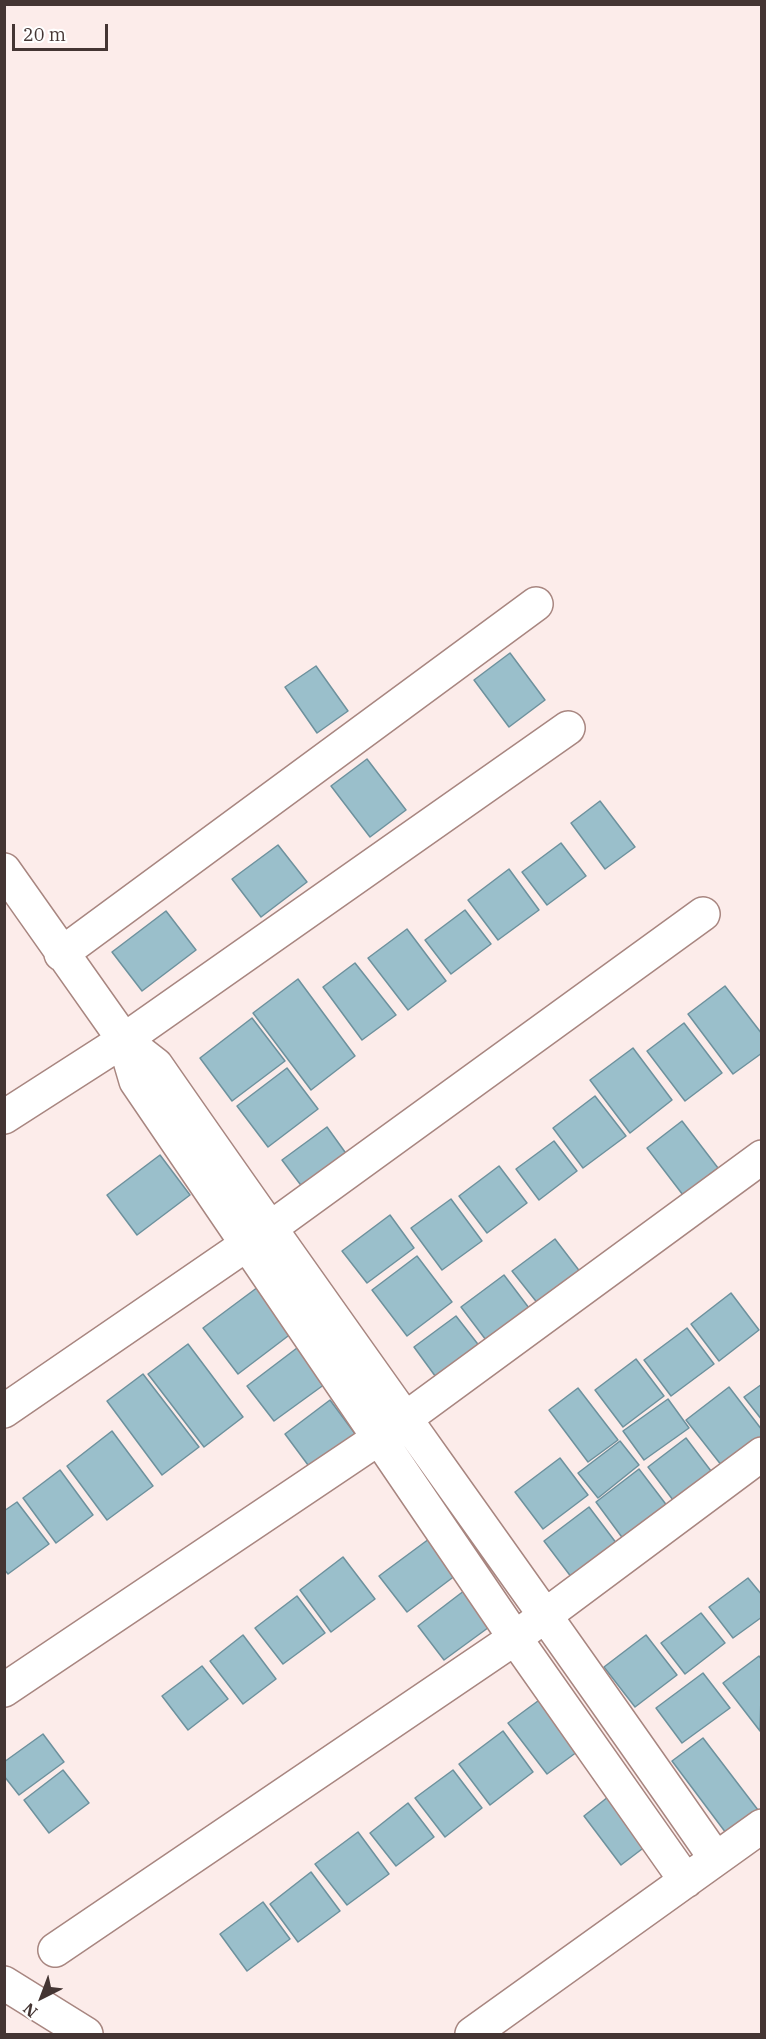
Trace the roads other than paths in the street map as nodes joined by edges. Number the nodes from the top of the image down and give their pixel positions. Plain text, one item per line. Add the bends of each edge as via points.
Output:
1 (536, 604) dead end
2 (568, 728) dead end
3 (4, 870) edge
4 (703, 914) dead end
5 (61, 954) junction
6 (124, 1040) junction
7 (4, 1117) edge
8 (762, 1157) edge
9 (258, 1236) junction
10 (4, 1411) edge
11 (405, 1419) junction
12 (379, 1438) junction
13 (762, 1454) edge
14 (547, 1615) junction
15 (515, 1638) junction
16 (4, 1690) edge
17 (762, 1826) edge
18 (716, 1859) junction
19 (686, 1881) junction
20 (55, 1950) dead end
21 (4, 1983) edge
22 (86, 2034) edge
23 (472, 2034) edge

1 - 5 street
2 - 6 street
3 - 5 street
4 - 9 street
5 - 6 street
6 - 7 street
6 - 9 street via 156,1065
8 - 11 street
9 - 10 street
9 - 11 street
9 - 12 street
11 - 12 street
11 - 14 street
12 - 15 street
12 - 16 street
13 - 14 street
14 - 15 street
14 - 18 street
15 - 19 street
15 - 20 street
17 - 18 street
18 - 19 street
19 - 23 street
21 - 22 street

